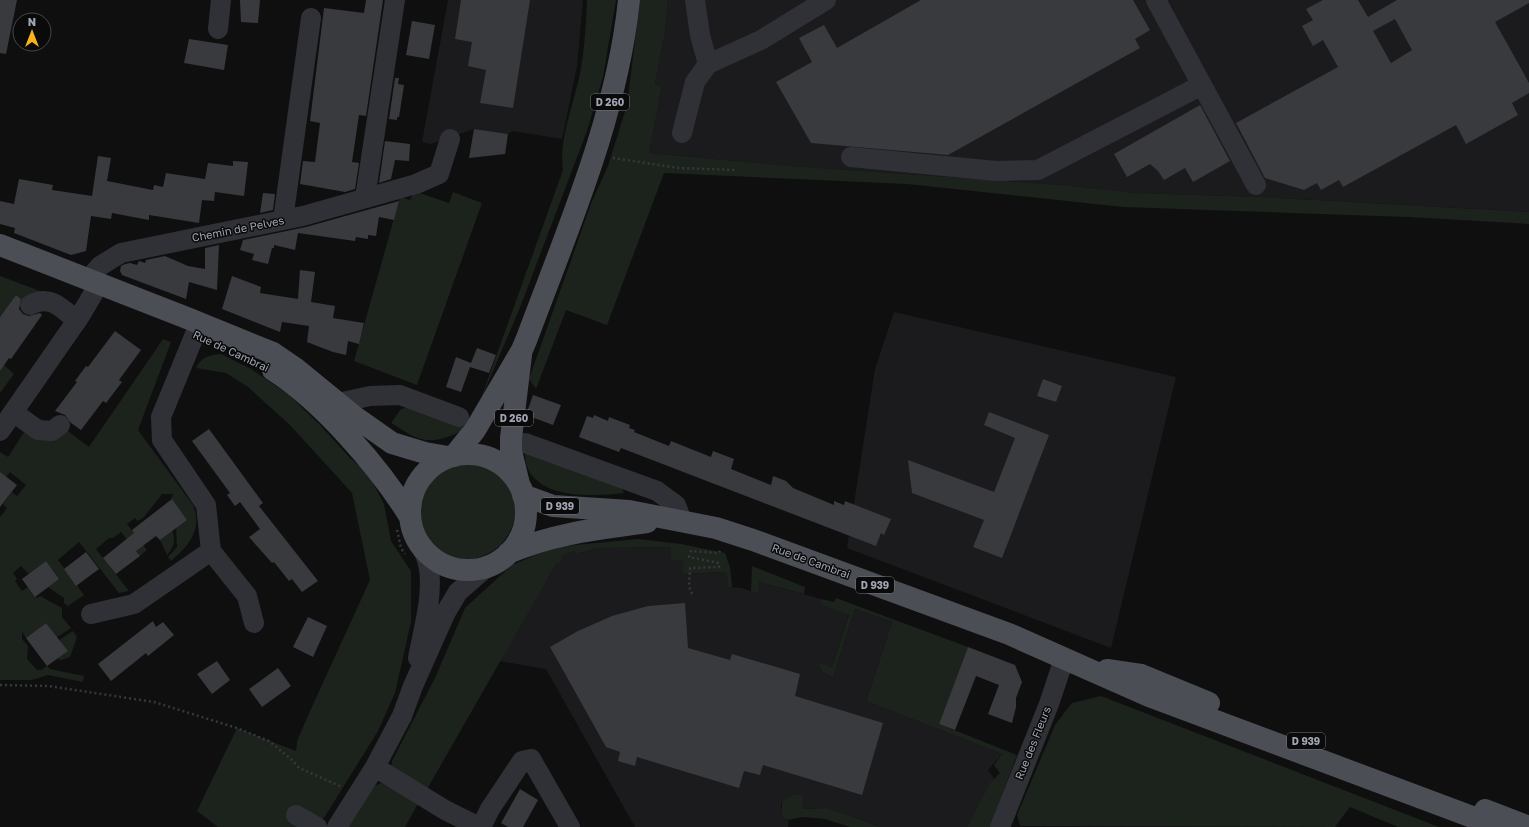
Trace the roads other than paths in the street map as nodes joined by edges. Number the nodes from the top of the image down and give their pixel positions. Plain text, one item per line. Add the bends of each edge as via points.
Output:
1 (221, 0) edge
2 (395, 0) edge
3 (629, 0) edge
4 (695, 0) edge
5 (826, 0) edge
6 (1156, 0) edge
7 (311, 18) dead end
8 (218, 29) dead end
9 (708, 64) junction
10 (1202, 85) junction
11 (682, 133) dead end
12 (450, 139) dead end
13 (851, 157) dead end
14 (1256, 186) dead end
15 (365, 198) junction
16 (283, 220) junction
17 (0, 245) edge
18 (0, 259) edge
19 (91, 287) junction
20 (30, 305) dead end
21 (78, 320) junction
22 (194, 334) junction
23 (522, 350) junction
24 (338, 403) junction
25 (13, 412) junction
26 (459, 417) dead end
27 (60, 425) dead end
28 (0, 431) edge
29 (525, 442) dead end
30 (451, 456) junction
31 (521, 490) junction
32 (674, 520) junction
33 (403, 523) junction
34 (211, 551) junction
35 (414, 551) junction
36 (508, 553) junction
37 (488, 566) junction
38 (91, 614) dead end
39 (254, 623) dead end
40 (1072, 662) junction
41 (413, 686) junction
42 (375, 767) junction
43 (296, 815) dead end
44 (317, 827) edge
45 (337, 827) edge
46 (480, 827) edge
47 (570, 827) edge
48 (1001, 827) edge
49 (1499, 827) edge
50 (1529, 827) edge

1 - 8 street
2 - 15 street
3 - 23 main road, D 260 via 626,32 608,110
4 - 9 street via 700,35
5 - 9 street via 761,40
6 - 10 street
7 - 16 street
9 - 11 street via 694,82
10 - 13 street via 1038,170 996,171
10 - 14 street
12 - 15 street, Chemin de Pelves via 440,174 416,184
15 - 16 street, Chemin de Pelves
16 - 19 street, Chemin de Pelves via 121,253 100,266
17 - 19 main road, Rue de Cambrai
18 - 19 main road, Rue de Cambrai
19 - 21 street, Chemin de Pelves
19 - 22 main road, Rue de Cambrai
19 - 24 main road, Rue de Cambrai via 246,341 272,353
20 - 21 street via 43,300 53,302
21 - 25 street, Chemin de Pelves
22 - 33 main road, Rue de Cambrai via 260,362 283,376 325,414 385,480
22 - 34 street via 161,417 162,440 206,505
23 - 30 main road, D 260 via 475,430
23 - 31 main road, D 260 via 511,438 511,451
24 - 26 street via 370,396 400,396
24 - 30 main road, Rue de Cambrai via 392,442 425,453
25 - 27 street via 38,430 52,431
25 - 28 street, Chemin de Pelves
29 - 32 street via 656,491 676,505
30 - 31 main road via 470,454 499,463 510,473
30 - 33 main road via 429,468 416,486
31 - 32 main road, Rue de Cambrai / D 939 via 553,506 629,511
31 - 36 main road via 526,516 524,526
32 - 36 main road, Rue de Cambrai / D 939 via 598,528 535,541
32 - 40 main road, Rue de Cambrai / D 939 via 716,528 760,542 1009,634
33 - 35 main road via 413,530
34 - 38 street via 134,604
34 - 39 street via 246,596
35 - 37 main road via 452,567 464,569
35 - 41 street via 429,568 429,583
36 - 37 main road
37 - 41 street via 458,592 446,612
40 - 48 street, Rue des Fleurs via 1049,704
40 - 49 main road, D 939 via 1149,696
40 - 50 main road, D 939 via 1141,675
41 - 42 street via 402,716
42 - 45 street
42 - 46 street via 445,810
43 - 44 street
46 - 47 street via 522,761 531,759

